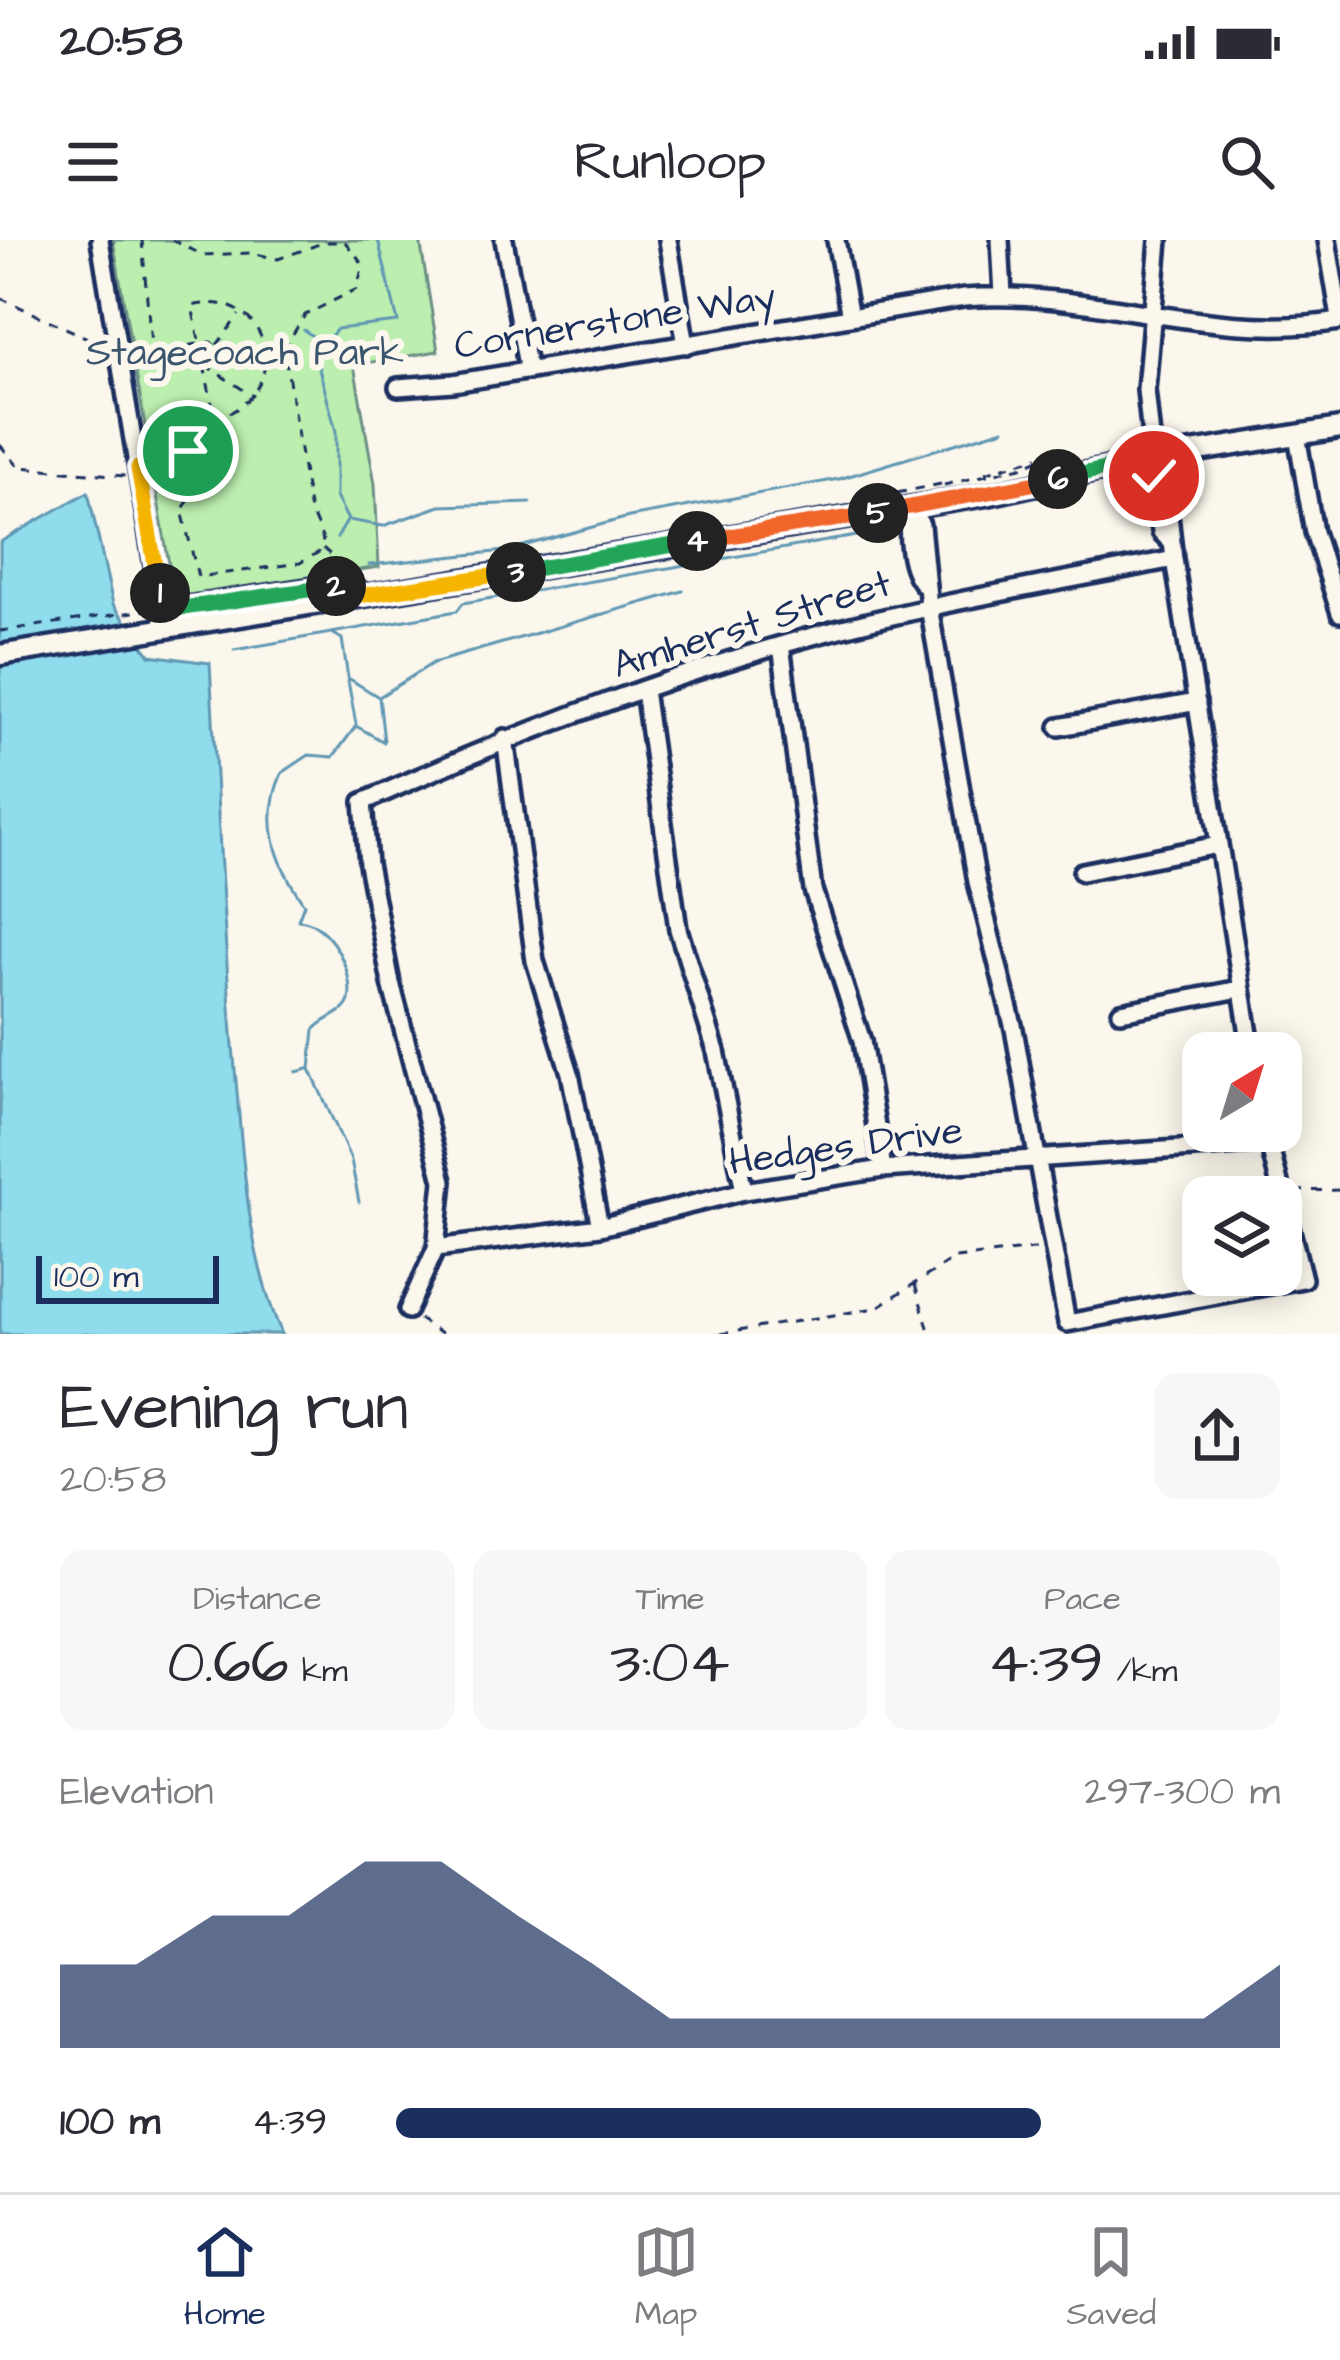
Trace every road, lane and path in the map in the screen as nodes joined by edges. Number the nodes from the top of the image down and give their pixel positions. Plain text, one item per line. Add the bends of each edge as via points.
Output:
1 (100, 240) edge
2 (142, 240) edge
3 (172, 240) edge
4 (504, 240) edge
5 (668, 240) edge
6 (836, 240) edge
7 (1000, 240) edge
8 (1159, 240) edge
9 (1327, 240) edge
10 (1003, 295) junction
11 (0, 298) edge
12 (240, 313) junction
13 (1152, 315) junction
14 (850, 317) junction
15 (1340, 320) edge
16 (200, 342) junction
17 (217, 345) junction
18 (686, 345) junction
19 (104, 346) dead end
20 (284, 348) junction
21 (266, 351) junction
22 (204, 364) junction
23 (528, 371) junction
24 (398, 387) dead end
25 (254, 397) junction
26 (212, 420) junction
27 (195, 428) joint
28 (1340, 428) edge
29 (1297, 435) junction
30 (0, 445) edge
31 (196, 450) dead end
32 (1057, 451) dead end
33 (1155, 458) junction
34 (132, 472) junction
35 (894, 494) dead end
36 (910, 508) junction
37 (322, 547) junction
38 (1174, 560) junction
39 (348, 571) dead end
40 (365, 595) junction
41 (153, 601) junction
42 (929, 607) junction
43 (1340, 613) edge
44 (164, 627) junction
45 (0, 631) edge
46 (781, 645) junction
47 (0, 655) edge
48 (644, 690) junction
49 (1197, 702) junction
50 (1060, 728) dead end
51 (505, 738) junction
52 (1218, 845) junction
53 (1082, 872) dead end
54 (1240, 988) junction
55 (1121, 1012) dead end
56 (1248, 1032) edge
57 (1182, 1145) edge
58 (1038, 1158) junction
59 (883, 1169) junction
60 (1340, 1190) edge
61 (744, 1191) junction
62 (1302, 1191) edge
63 (600, 1227) junction
64 (1053, 1244) junction
65 (436, 1248) junction
66 (915, 1283) junction
67 (1212, 1296) edge
68 (408, 1310) joint
69 (441, 1334) edge
70 (720, 1334) edge
71 (930, 1334) edge

1 - 34 street
2 - 16 path via 151,345
3 - 20 path via 203,255 278,259 325,242 351,244 363,264 357,289 304,314
4 - 23 street
5 - 18 street
6 - 14 street
7 - 10 street
8 - 13 street
9 - 15 street
10 - 13 street, Cornerstone Way
10 - 14 street, Cornerstone Way
11 - 19 path
12 - 16 path via 192,306
12 - 17 path
12 - 21 path
13 - 15 street, Cornerstone Way via 1285,330
13 - 33 street via 1146,390
14 - 18 street, Cornerstone Way
16 - 17 path
16 - 22 path
17 - 21 path via 228,358
18 - 23 street, Cornerstone Way
20 - 21 path
20 - 37 path
21 - 25 path via 267,372
22 - 25 path
22 - 26 path
23 - 24 street, Cornerstone Way
25 - 26 path
26 - 27 path
27 - 34 street via 181,460
28 - 29 main road
29 - 33 main road
29 - 43 street via 1314,532
30 - 34 path via 19,467
31 - 37 path via 204,474 182,510 198,577 300,563
32 - 35 path
33 - 36 main road
33 - 38 street via 1161,532
34 - 41 street
36 - 40 main road
36 - 42 street via 916,578
37 - 39 path
38 - 42 street, Amherst Street
38 - 49 street
40 - 41 main road via 330,586 183,608
40 - 44 main road
41 - 44 street
41 - 45 path
42 - 46 street, Amherst Street
42 - 58 street via 977,882
44 - 47 main road
46 - 48 street, Amherst Street
46 - 59 street via 813,890 862,1041
48 - 51 street, Amherst Street
48 - 61 street via 677,929 716,1051
49 - 50 street
49 - 52 street
51 - 63 street via 535,961 570,1073
51 - 65 street, Amherst Street via 363,802 392,983 443,1181
52 - 53 street
52 - 54 street
54 - 55 street
54 - 56 street
57 - 58 street, Hedges Drive
58 - 59 street, Hedges Drive
58 - 64 street
59 - 61 street, Hedges Drive
60 - 62 path
61 - 63 street, Hedges Drive
63 - 65 street, Hedges Drive
64 - 66 path via 1027,1254 955,1258
64 - 67 street via 1067,1323
65 - 68 street
66 - 70 path via 876,1308
66 - 71 path
68 - 69 path

